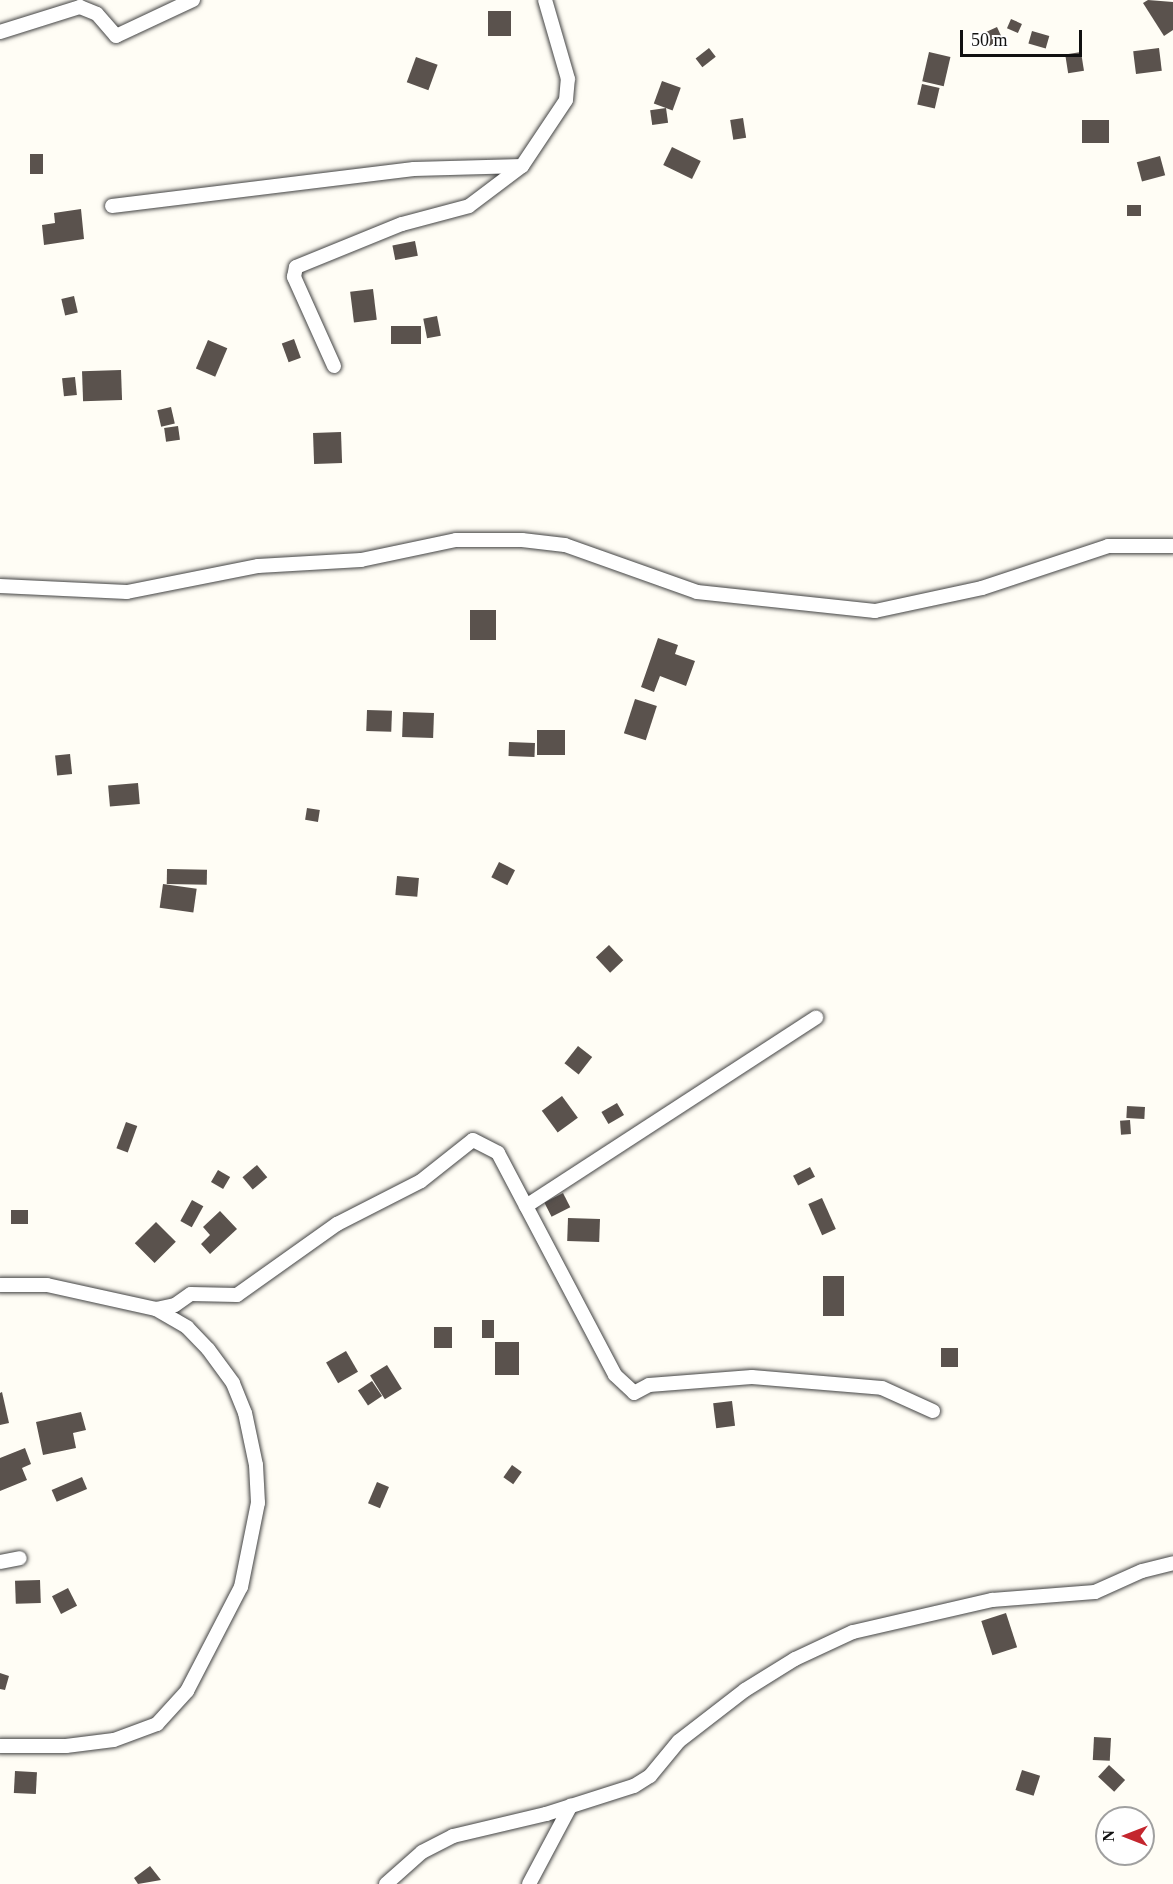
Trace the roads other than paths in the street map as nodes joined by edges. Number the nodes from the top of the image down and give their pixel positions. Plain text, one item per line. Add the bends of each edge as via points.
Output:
1 (193, 0) edge
2 (545, 0) edge
3 (0, 32) edge
4 (522, 166) junction
5 (112, 206) dead end
6 (334, 366) dead end
7 (1173, 546) edge
8 (0, 586) edge
9 (816, 1018) dead end
10 (526, 1206) junction
11 (0, 1285) edge
12 (156, 1309) junction
13 (933, 1410) dead end
14 (20, 1558) dead end
15 (0, 1562) edge
16 (1173, 1563) edge
17 (0, 1746) edge
18 (571, 1805) junction
19 (386, 1884) edge
20 (529, 1884) edge

1 - 3 street via 116,36 97,14 80,7
2 - 4 street via 568,79 566,100
4 - 5 street via 414,169
4 - 6 street via 469,206 402,224 296,267 294,277
7 - 8 street via 1108,546 982,588 904,608 875,611 697,592 565,545 522,540 456,540 361,560 258,566 127,592
9 - 10 street
10 - 12 street via 498,1153 473,1140 421,1181 402,1187 337,1224 244,1293 191,1294 175,1305
10 - 13 street via 615,1375 634,1393 649,1385 752,1377 882,1389
11 - 12 street via 47,1285
12 - 17 street via 187,1327 208,1349 232,1383 246,1413 256,1465 258,1503 241,1587 187,1691 157,1724 105,1741
14 - 15 street
16 - 18 street via 1142,1571 1095,1592 992,1600 853,1632 795,1659 745,1690 679,1741 650,1776 634,1786
18 - 19 street via 453,1836 422,1852
18 - 20 street

